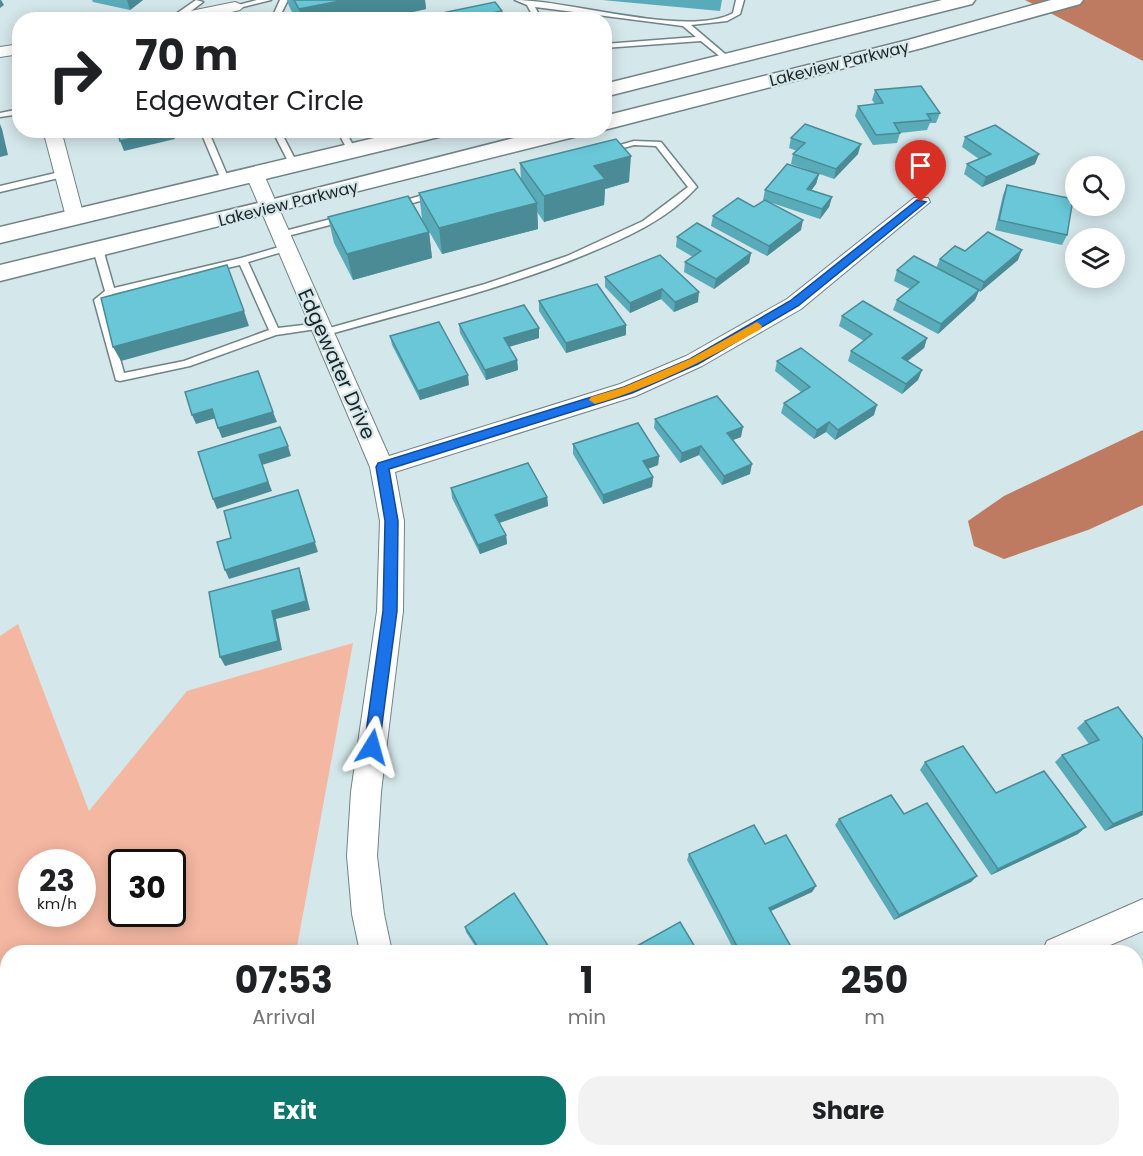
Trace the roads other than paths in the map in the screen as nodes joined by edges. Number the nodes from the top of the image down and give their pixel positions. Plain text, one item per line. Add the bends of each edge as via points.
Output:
1 (267, 0) edge
2 (519, 0) edge
3 (740, 0) edge
4 (965, 0) edge
5 (1073, 0) edge
6 (199, 2) dead end
7 (530, 4) junction
8 (235, 7) joint
9 (184, 12) edge
10 (210, 12) edge
11 (534, 12) edge
12 (592, 12) edge
13 (612, 15) edge
14 (685, 24) junction
15 (704, 39) junction
16 (612, 45) edge
17 (728, 61) junction
18 (612, 89) edge
19 (612, 120) edge
20 (612, 120) edge
21 (54, 138) edge
22 (207, 138) edge
23 (280, 138) edge
24 (345, 138) edge
25 (406, 138) edge
26 (543, 138) edge
27 (352, 152) junction
28 (600, 152) edge
29 (294, 165) junction
30 (64, 174) junction
31 (255, 175) junction
32 (225, 182) junction
33 (0, 189) edge
34 (451, 190) edge
35 (921, 202) dead end
36 (268, 208) junction
37 (383, 208) edge
38 (360, 214) edge
39 (75, 217) junction
40 (0, 235) edge
41 (283, 242) junction
42 (98, 249) junction
43 (243, 261) junction
44 (0, 273) edge
45 (110, 292) junction
46 (321, 330) junction
47 (275, 332) junction
48 (382, 467) junction
49 (1143, 915) edge
50 (375, 945) edge
51 (1074, 945) edge

1 - 8 lane
2 - 7 lane
3 - 14 lane via 736,14 727,19
4 - 17 main road, Lakeview Parkway
5 - 20 main road, Lakeview Parkway
6 - 9 lane
7 - 11 lane
7 - 12 lane
8 - 10 street
13 - 14 lane
14 - 15 lane
15 - 16 lane
15 - 17 lane
17 - 18 main road, Lakeview Parkway
17 - 19 main road via 729,71 721,82 696,94
21 - 30 street
22 - 32 lane
23 - 29 lane
24 - 27 lane
25 - 27 main road, Lakeview Parkway
26 - 36 main road, Lakeview Parkway
27 - 29 main road, Lakeview Parkway
28 - 46 lane via 634,143 658,144 693,187 647,222 590,249 513,277
29 - 31 main road, Lakeview Parkway
30 - 33 lane
30 - 39 street
31 - 32 main road, Lakeview Parkway
31 - 36 street, Edgewater Drive
32 - 39 main road, Lakeview Parkway
34 - 37 lane
35 - 48 street via 794,304 694,361 628,390
36 - 41 street, Edgewater Drive
36 - 42 main road, Lakeview Parkway
38 - 41 lane
39 - 40 main road, Lakeview Parkway
41 - 43 lane
41 - 46 street, Edgewater Drive
42 - 44 main road, Lakeview Parkway
42 - 45 lane
43 - 45 lane
43 - 47 lane
45 - 47 lane via 99,300 120,377 186,364
46 - 47 lane
46 - 48 street, Edgewater Drive
48 - 50 street, Edgewater Drive via 392,521 390,611 366,792 362,856
49 - 51 street

